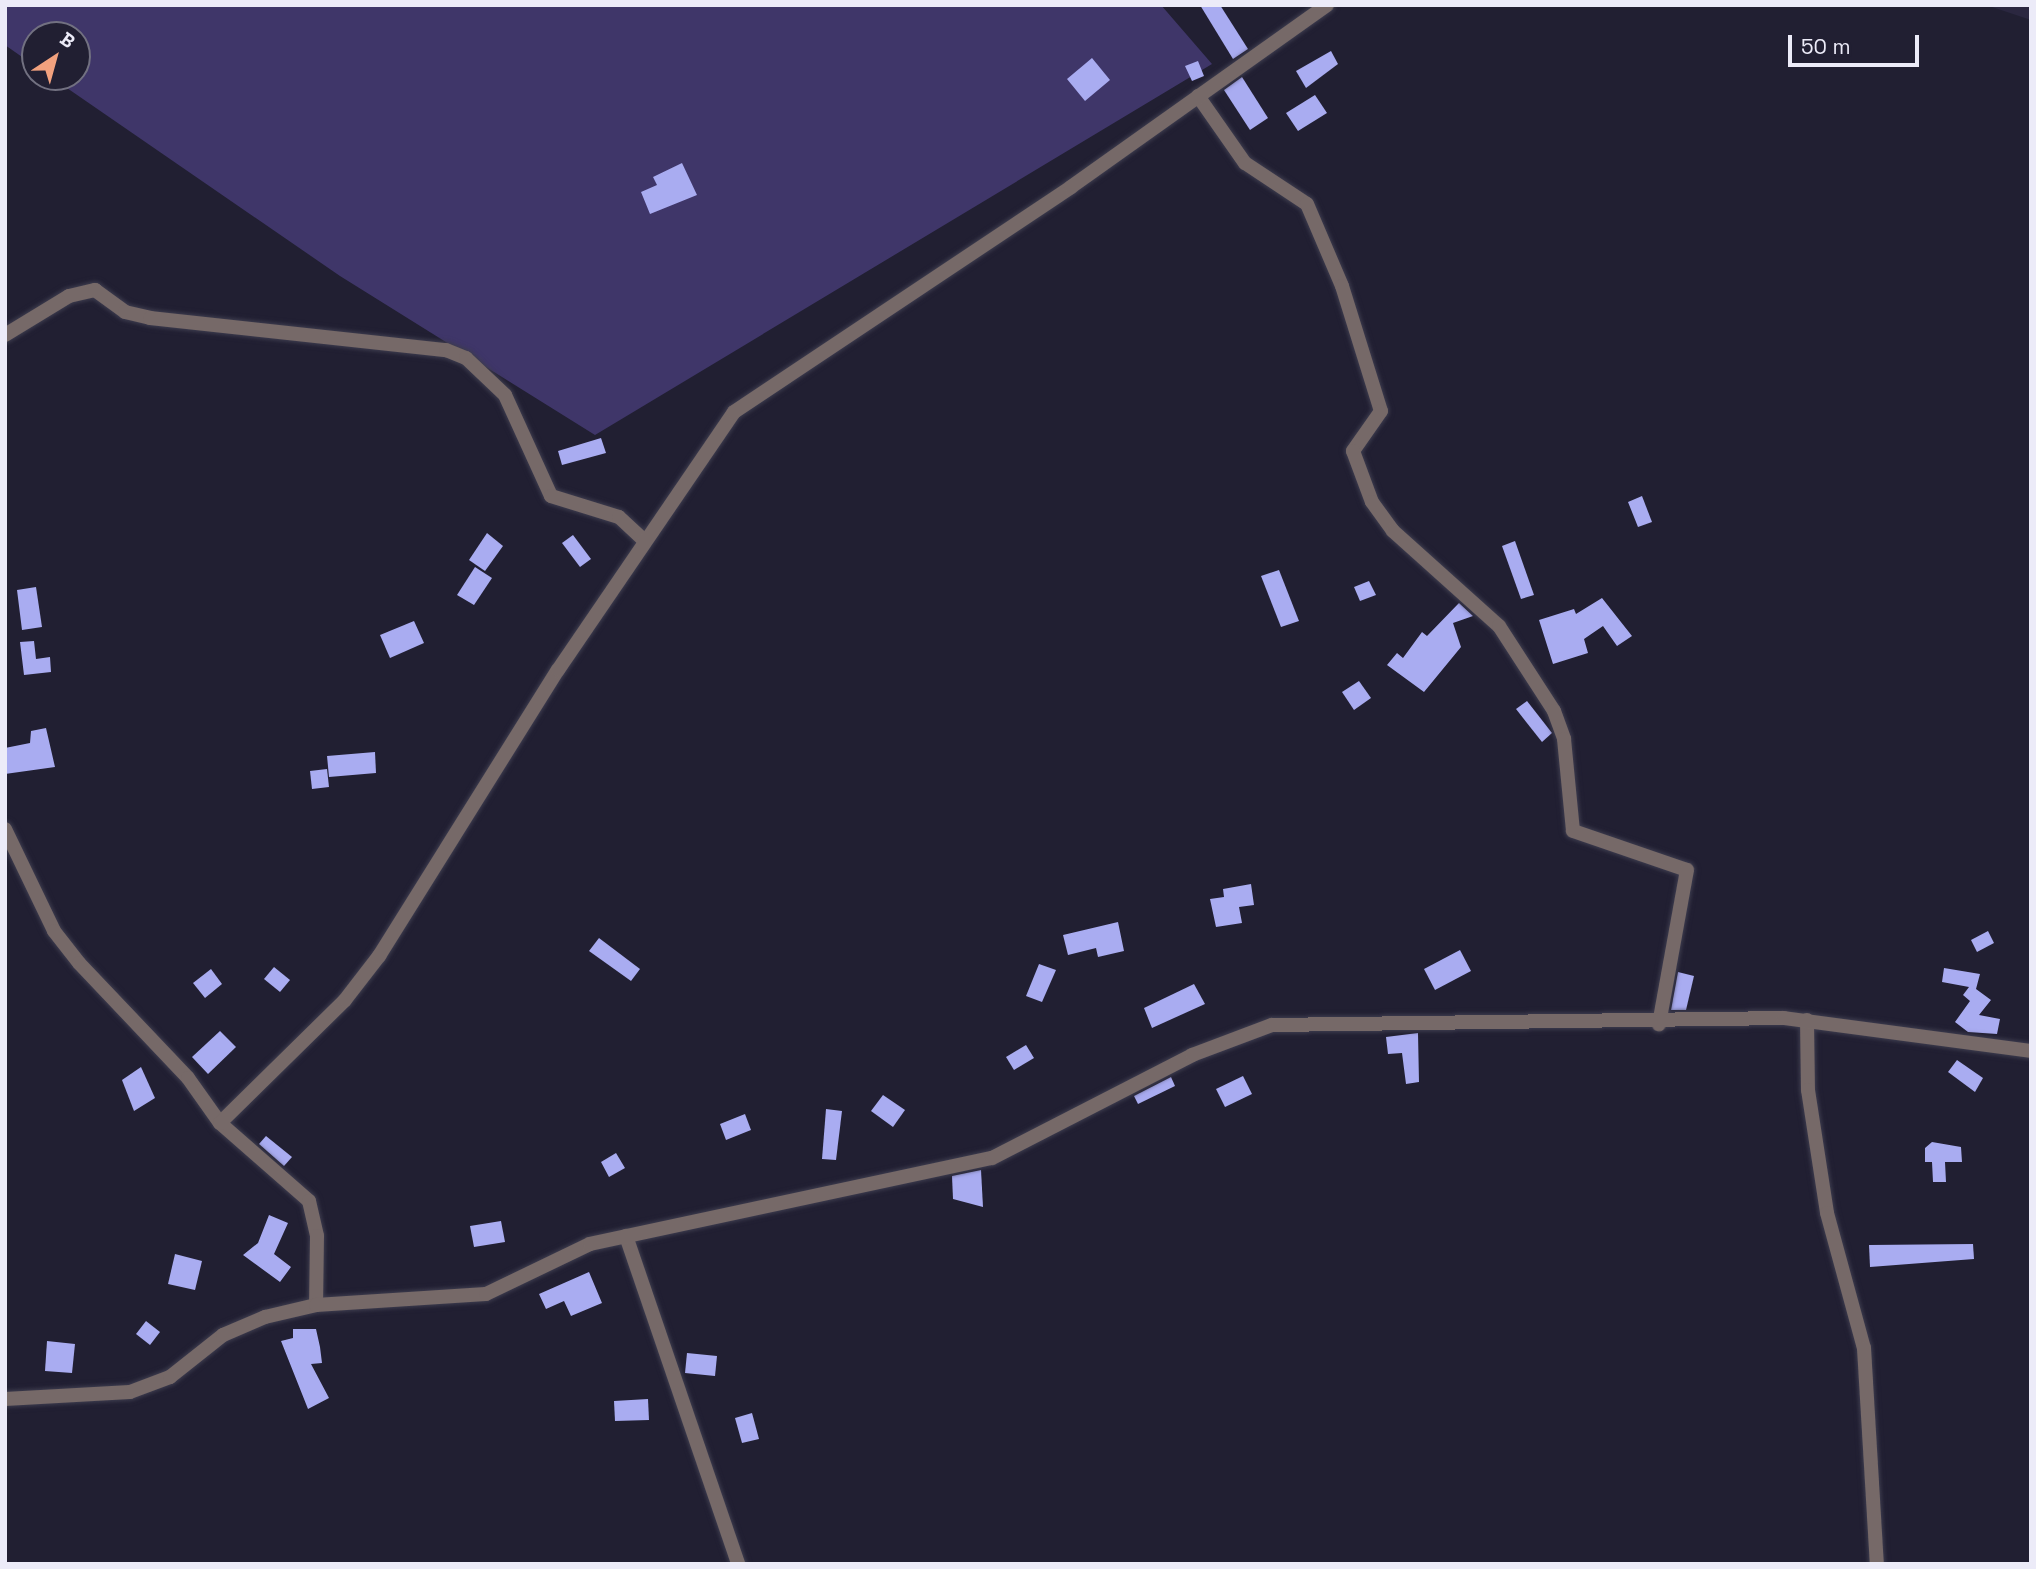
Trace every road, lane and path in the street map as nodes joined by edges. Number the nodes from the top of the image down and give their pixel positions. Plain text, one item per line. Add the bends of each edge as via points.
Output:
1 (1326, 5) edge
2 (1198, 96) junction
3 (5, 335) edge
4 (644, 540) junction
5 (5, 829) edge
6 (1807, 1020) junction
7 (1659, 1024) junction
8 (2031, 1051) edge
9 (220, 1123) junction
10 (626, 1237) junction
11 (316, 1305) junction
12 (5, 1399) edge
13 (738, 1564) edge
14 (1877, 1564) edge

1 - 2 street
2 - 4 street via 1071,187 751,396 719,428
2 - 7 street via 1245,163 1307,204 1342,286 1381,411 1353,451 1372,502 1393,531 1499,626 1555,712 1564,738 1573,831 1687,870
3 - 4 street via 69,296 95,290 142,317 446,350 466,358 505,395 551,496 619,517
4 - 9 street via 379,956 345,1000
5 - 9 street via 54,931 188,1078
6 - 7 street
6 - 8 street
6 - 14 street via 1808,1090 1827,1213 1868,1376
7 - 10 street via 1272,1025 1192,1055 992,1158
9 - 11 street via 309,1201 317,1236
10 - 11 street via 572,1250 486,1294
10 - 13 street
11 - 12 street via 235,1328 170,1377 130,1392

